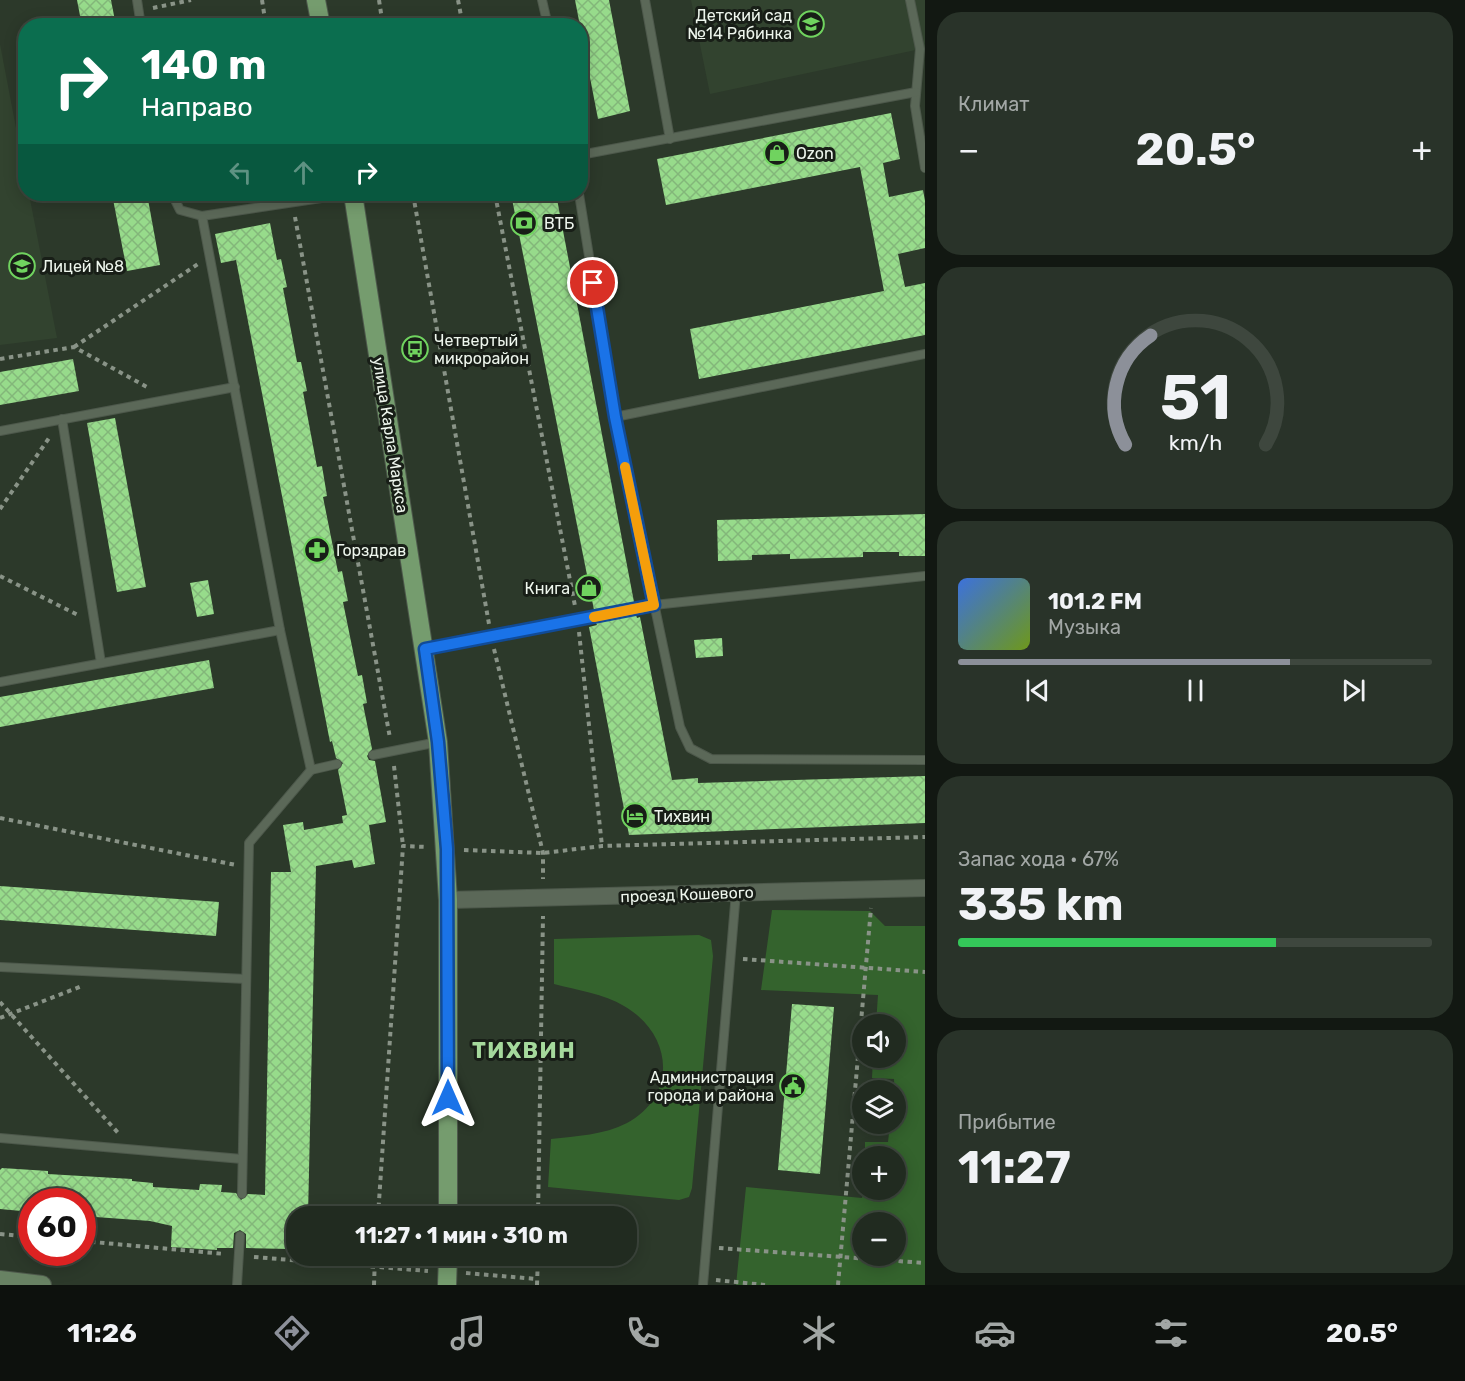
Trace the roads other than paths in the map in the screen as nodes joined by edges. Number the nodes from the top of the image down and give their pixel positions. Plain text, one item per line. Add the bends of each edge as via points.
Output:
1 (137, 0) edge
2 (316, 0) edge
3 (542, 0) edge
4 (645, 0) edge
5 (910, 0) edge
6 (140, 18) edge
7 (319, 18) edge
8 (546, 18) edge
9 (916, 93) junction
10 (670, 139) junction
11 (588, 154) edge
12 (925, 168) edge
13 (176, 201) edge
14 (292, 201) edge
15 (354, 201) edge
16 (580, 201) edge
17 (202, 216) junction
18 (925, 354) edge
19 (235, 387) junction
20 (615, 417) junction
21 (62, 419) junction
22 (0, 430) edge
23 (925, 576) edge
24 (654, 605) junction
25 (280, 630) junction
26 (425, 649) junction
27 (101, 663) junction
28 (0, 682) edge
29 (438, 742) junction
30 (373, 755) dead end
31 (925, 760) edge
32 (337, 764) dead end
33 (311, 770) junction
34 (925, 888) edge
35 (736, 892) junction
36 (448, 900) junction
37 (0, 967) edge
38 (246, 979) junction
39 (0, 1138) edge
40 (242, 1159) junction
41 (242, 1194) dead end
42 (448, 1206) edge
43 (240, 1236) dead end
44 (0, 1280) edge
45 (703, 1282) edge
46 (42, 1285) edge
47 (237, 1285) edge

1 - 6 lane
2 - 7 main road
3 - 8 lane
4 - 10 lane
5 - 9 lane via 920,50
9 - 10 lane
9 - 12 lane
10 - 11 lane
13 - 17 lane via 180,210
14 - 17 lane
15 - 26 main road, улица Карла Маркса
16 - 20 lane
17 - 19 lane
18 - 20 lane
19 - 21 lane
19 - 25 lane
20 - 24 lane
21 - 22 lane
21 - 27 lane
23 - 24 lane
24 - 26 lane
24 - 31 lane via 680,727 690,748 711,759
25 - 27 lane
25 - 33 lane
26 - 29 main road, улица Карла Маркса
27 - 28 lane
29 - 30 lane
29 - 36 main road, улица Карла Маркса
32 - 33 lane
33 - 38 lane via 249,843
34 - 35 street, проезд Кошевого
35 - 36 street, проезд Кошевого
35 - 45 lane
36 - 42 main road, улица Карла Маркса
37 - 38 lane
38 - 40 lane
39 - 40 lane
40 - 41 lane
43 - 47 lane
44 - 46 street

